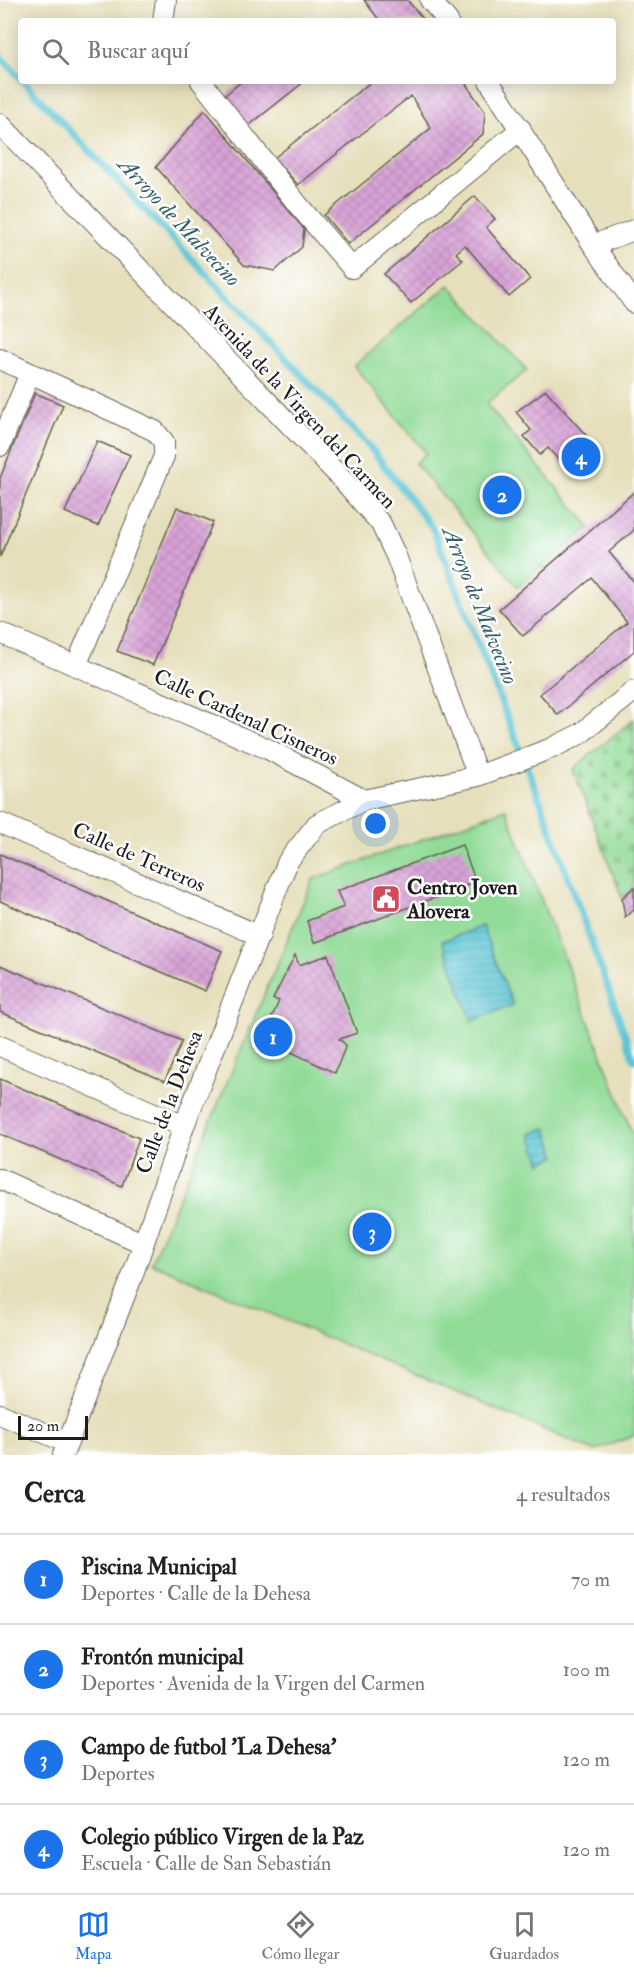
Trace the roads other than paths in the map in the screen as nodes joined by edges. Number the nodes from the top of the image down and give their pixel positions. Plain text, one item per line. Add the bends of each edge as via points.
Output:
1 (166, 0) edge
2 (430, 0) edge
3 (163, 18) edge
4 (445, 18) edge
5 (203, 84) edge
6 (491, 84) edge
7 (0, 124) edge
8 (521, 129) junction
9 (634, 230) edge
10 (593, 245) junction
11 (634, 303) edge
12 (0, 359) edge
13 (30, 373) junction
14 (0, 446) edge
15 (0, 633) edge
16 (76, 666) junction
17 (634, 691) edge
18 (478, 776) junction
19 (364, 800) junction
20 (0, 823) edge
21 (260, 936) junction
22 (0, 1046) edge
23 (184, 1126) junction
24 (0, 1179) edge
25 (142, 1243) junction
26 (0, 1414) edge
27 (65, 1449) edge

1 - 3 street
2 - 4 street
5 - 8 street via 352,268
6 - 8 street
7 - 18 street, Avenida de la Virgen del Carmen via 381,524
8 - 10 street
9 - 10 street
10 - 11 street
12 - 13 street
13 - 14 street
13 - 16 street via 155,431 164,442 164,456
15 - 16 street, Calle Cardenal Cisneros
16 - 19 street, Calle Cardenal Cisneros via 268,749
17 - 18 street via 580,734
18 - 19 street
19 - 21 street, Calle de la Dehesa via 317,824 288,861
20 - 21 street, Calle de Terreros
21 - 23 street, Calle de la Dehesa
22 - 23 street
23 - 25 street, Calle de la Dehesa
24 - 25 street
25 - 27 street, Calle de la Dehesa
26 - 27 street

